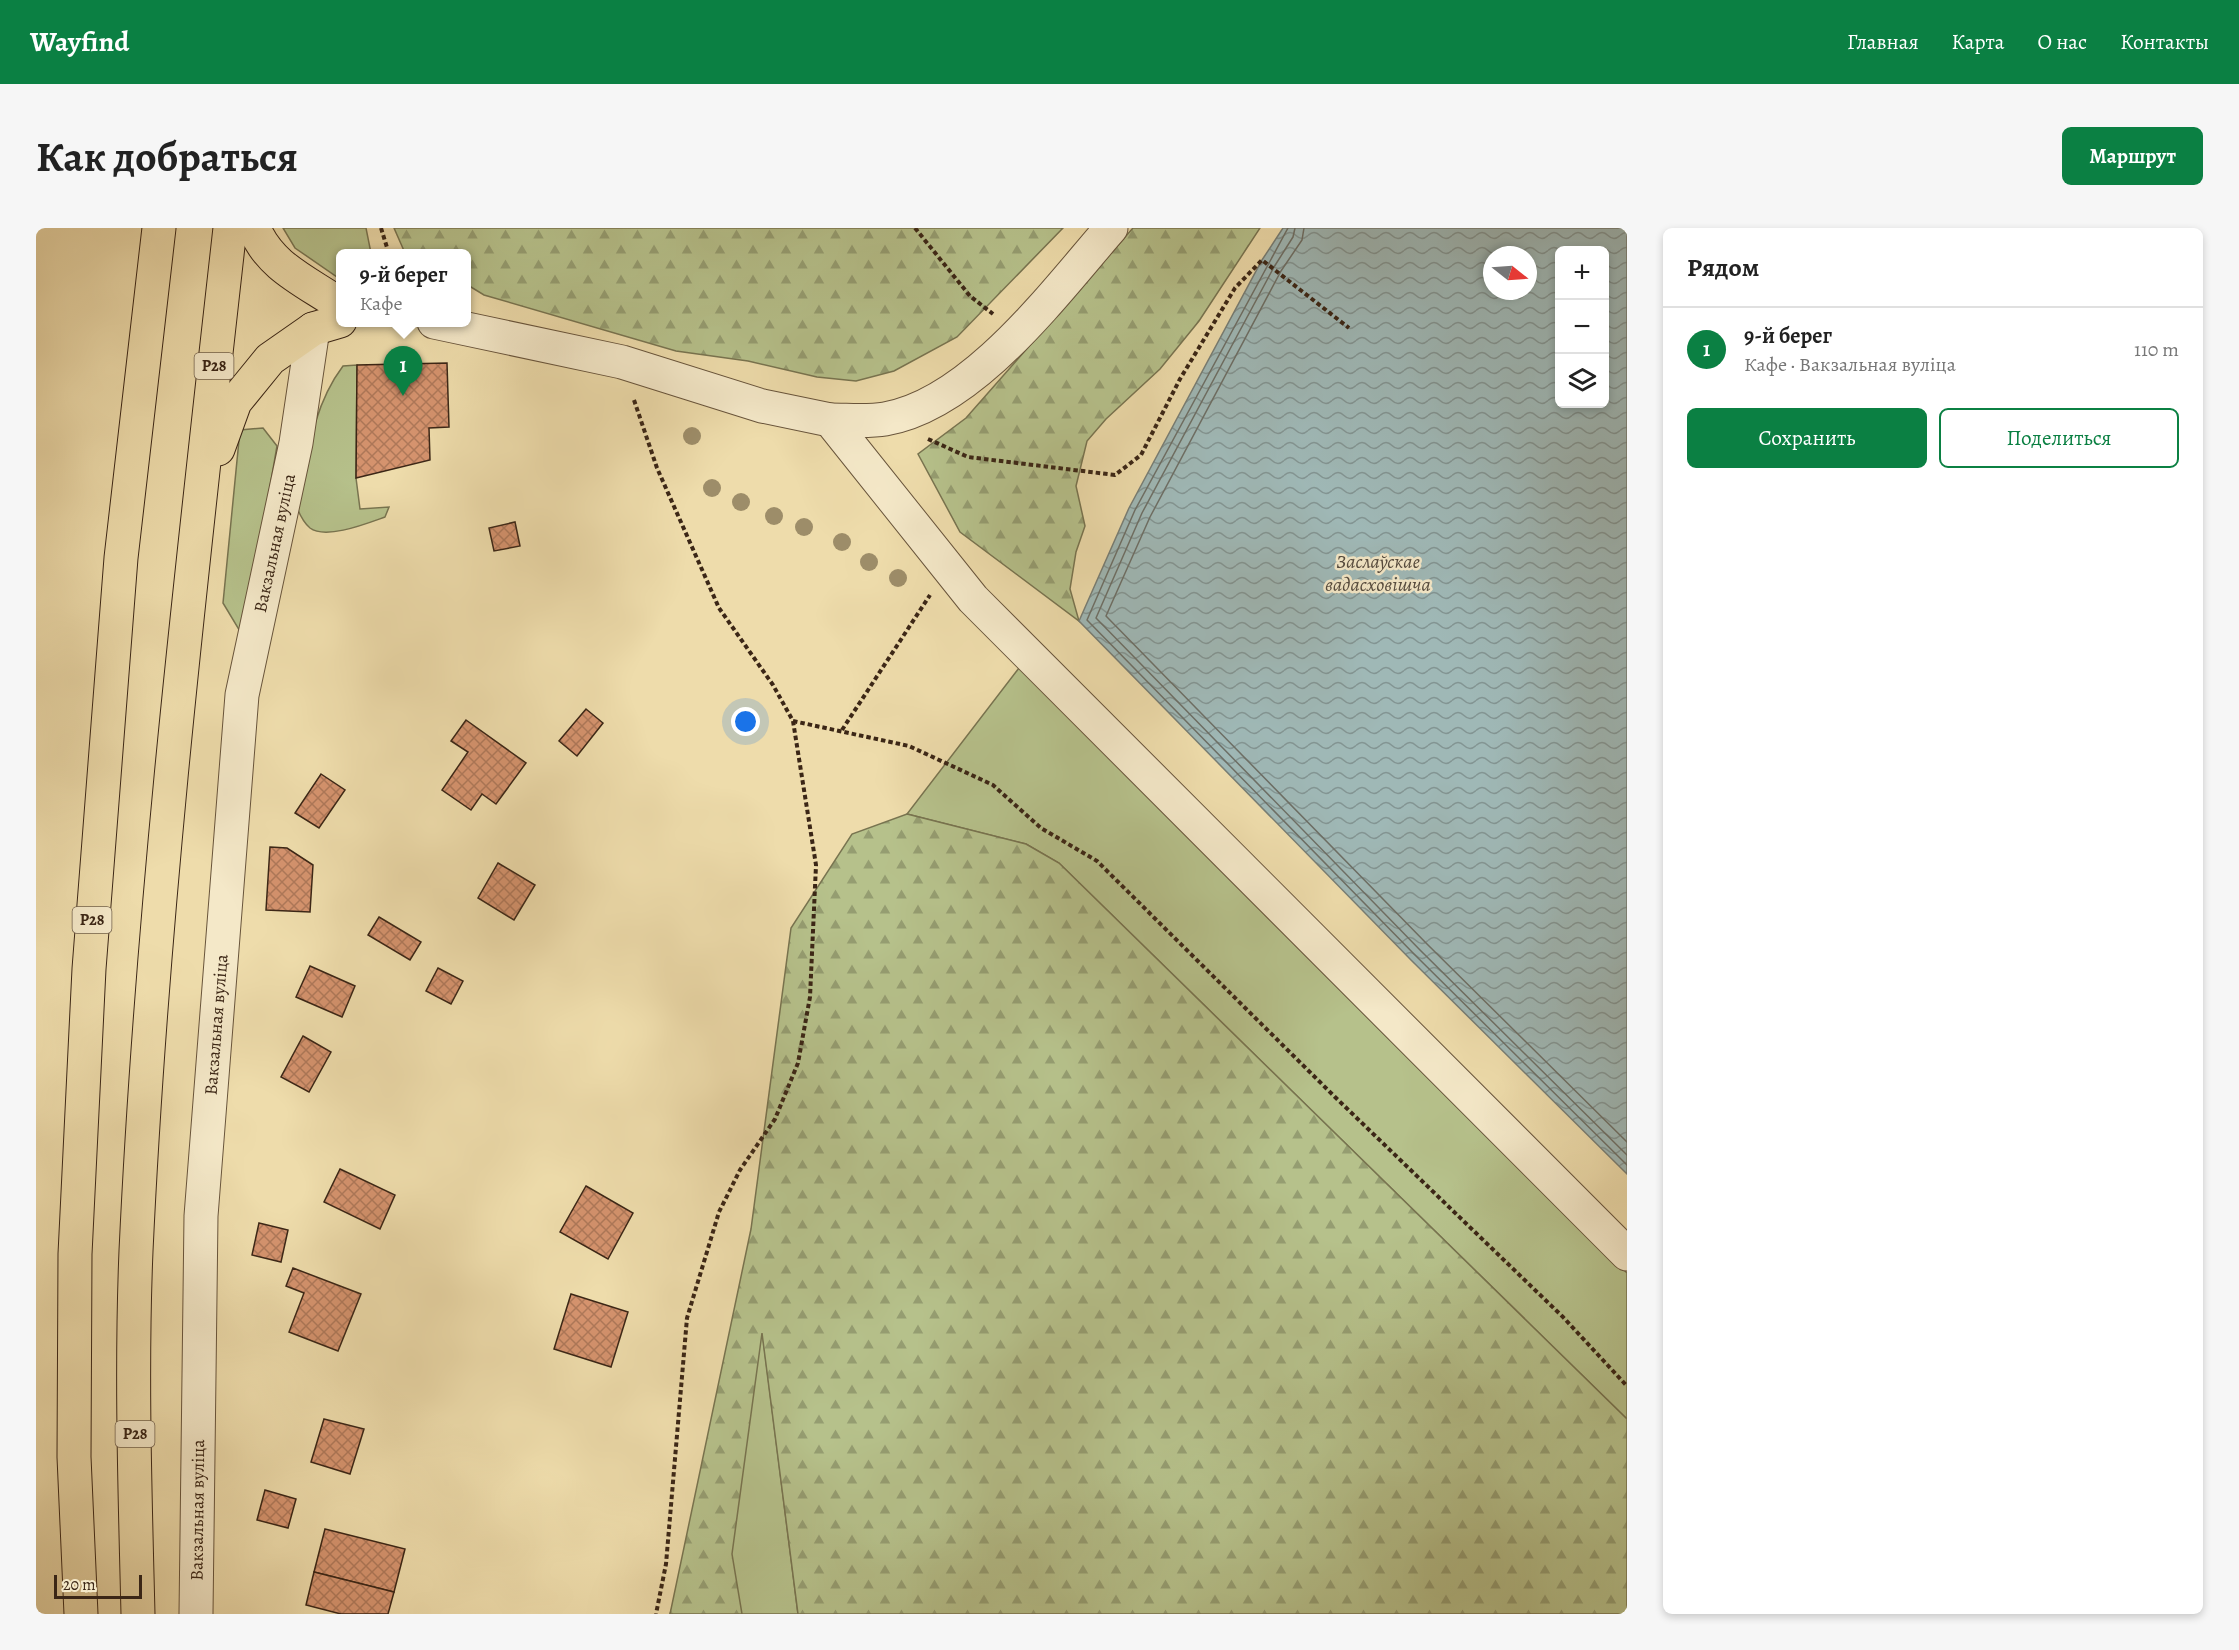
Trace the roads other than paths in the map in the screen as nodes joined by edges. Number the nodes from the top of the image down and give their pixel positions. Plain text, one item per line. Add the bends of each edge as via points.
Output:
1 (159, 228) edge
2 (230, 228) edge
3 (254, 228) edge
4 (1111, 228) edge
5 (336, 300) edge
6 (327, 325) edge
7 (458, 327) edge
8 (830, 420) junction
9 (199, 504) junction
10 (1627, 1254) edge
11 (81, 1614) edge
12 (138, 1614) edge
13 (196, 1614) edge

1 - 11 highway, Р28 via 121,558 95,860 75,1278 74,1457
2 - 9 highway, Р28
3 - 5 highway via 276,263
4 - 8 street via 1019,333 974,376 935,401 885,419
6 - 9 highway via 270,359 235,402
6 - 13 street, Вакзальная вуліца via 296,443 242,695 201,1216
7 - 8 street via 622,362 762,406
8 - 10 street via 973,599
9 - 12 highway, Р28 via 154,973 137,1242 134,1409

